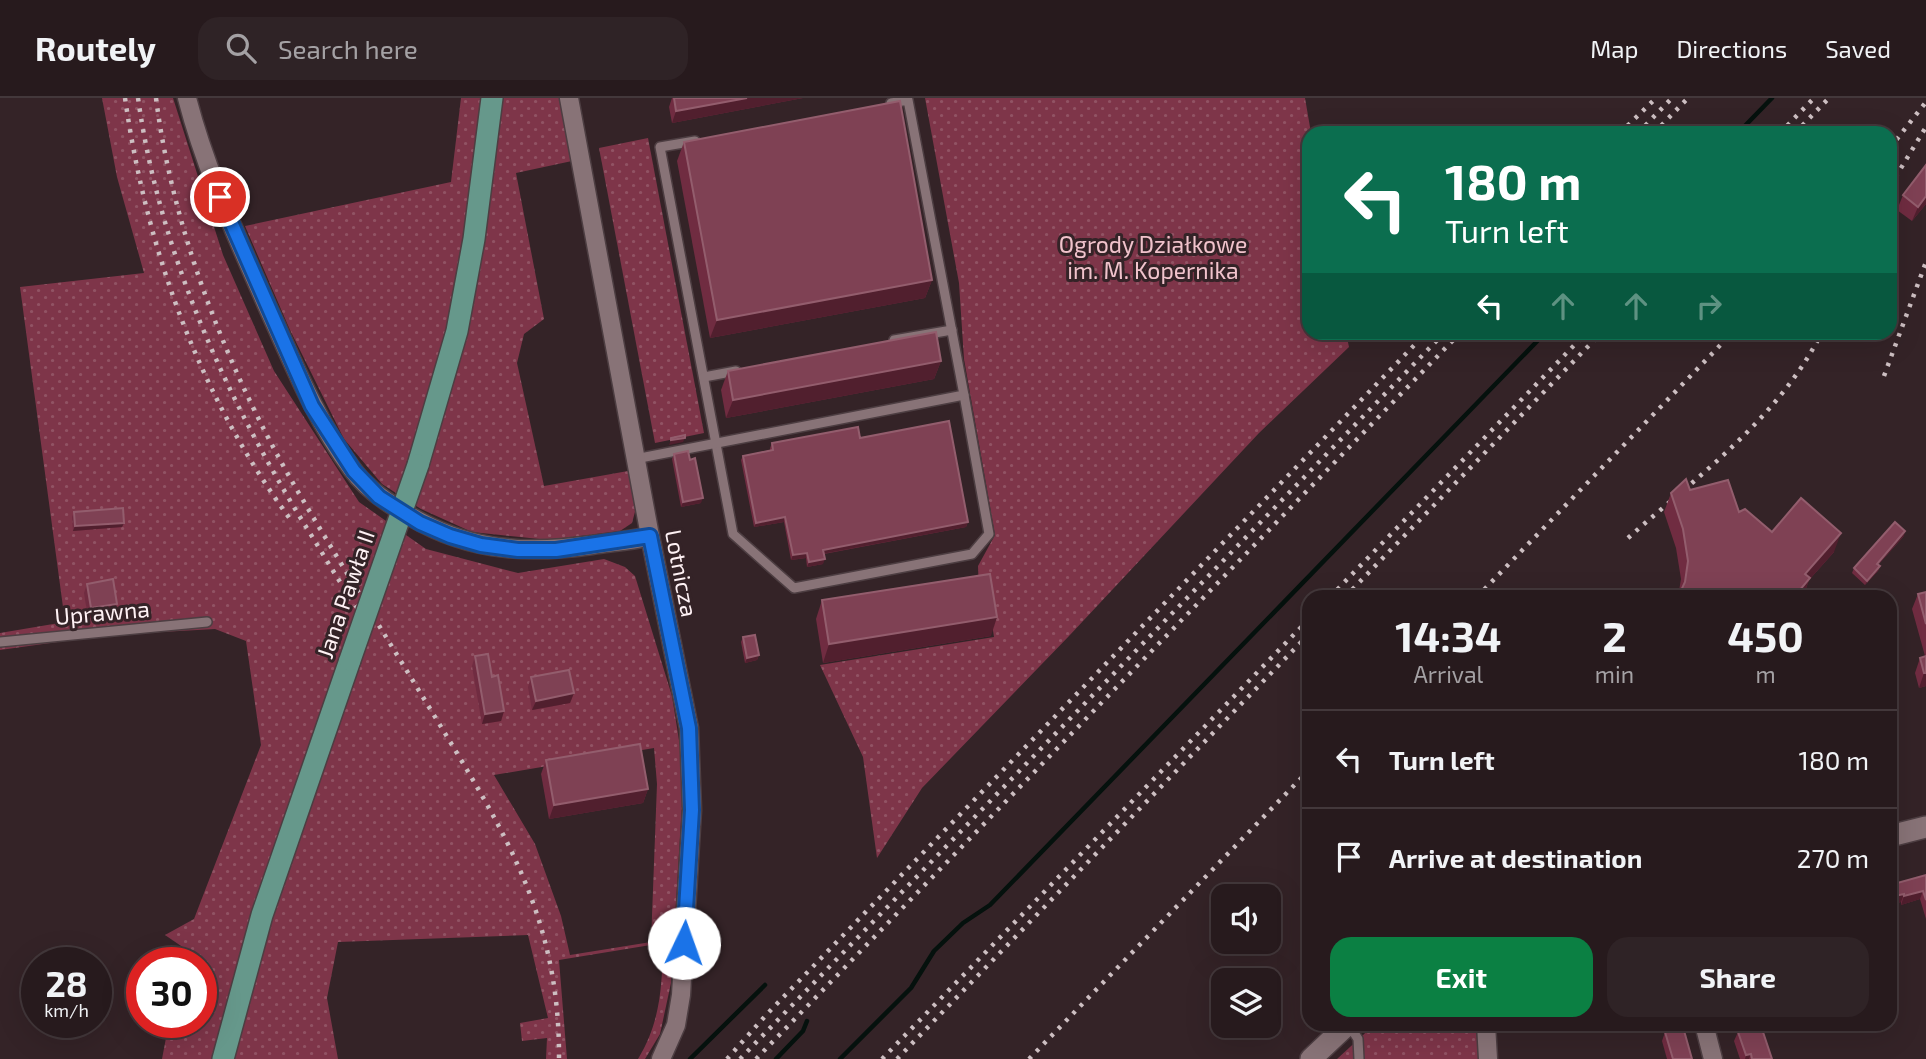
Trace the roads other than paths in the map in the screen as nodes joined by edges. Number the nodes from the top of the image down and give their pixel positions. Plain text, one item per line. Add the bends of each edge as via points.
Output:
1 (187, 98) edge
2 (492, 98) edge
3 (569, 98) edge
4 (882, 105) edge
5 (699, 140) edge
6 (951, 330) junction
7 (881, 343) edge
8 (744, 369) edge
9 (704, 377) junction
10 (964, 395) junction
11 (716, 443) junction
12 (635, 459) junction
13 (650, 536) junction
14 (207, 622) dead end
15 (0, 642) edge
16 (1926, 827) edge
17 (1897, 834) edge
18 (1341, 1031) edge
19 (1352, 1031) edge
20 (1487, 1031) edge
21 (1706, 1031) edge
22 (223, 1059) edge
23 (661, 1059) edge
24 (1311, 1059) edge
25 (1359, 1059) edge
26 (1489, 1059) edge
27 (1713, 1059) edge

1 - 13 street via 220,197 312,406 354,471 379,497 420,523 481,545 556,550
2 - 22 main road, Jana Pawła II, bridge via 457,331 418,465 262,915
3 - 12 street, Lotnicza
4 - 6 lane via 908,100
5 - 9 lane via 660,147
6 - 7 lane
6 - 10 lane
8 - 9 lane
9 - 11 lane
10 - 11 lane
10 - 11 lane via 989,534 972,554 794,588 733,534
11 - 12 lane
12 - 13 street, Lotnicza
13 - 23 street, Lotnicza via 689,728 692,810 681,995 676,1025
14 - 15 lane, Uprawna
16 - 17 street
18 - 24 street
19 - 25 lane
20 - 26 street
21 - 27 street

